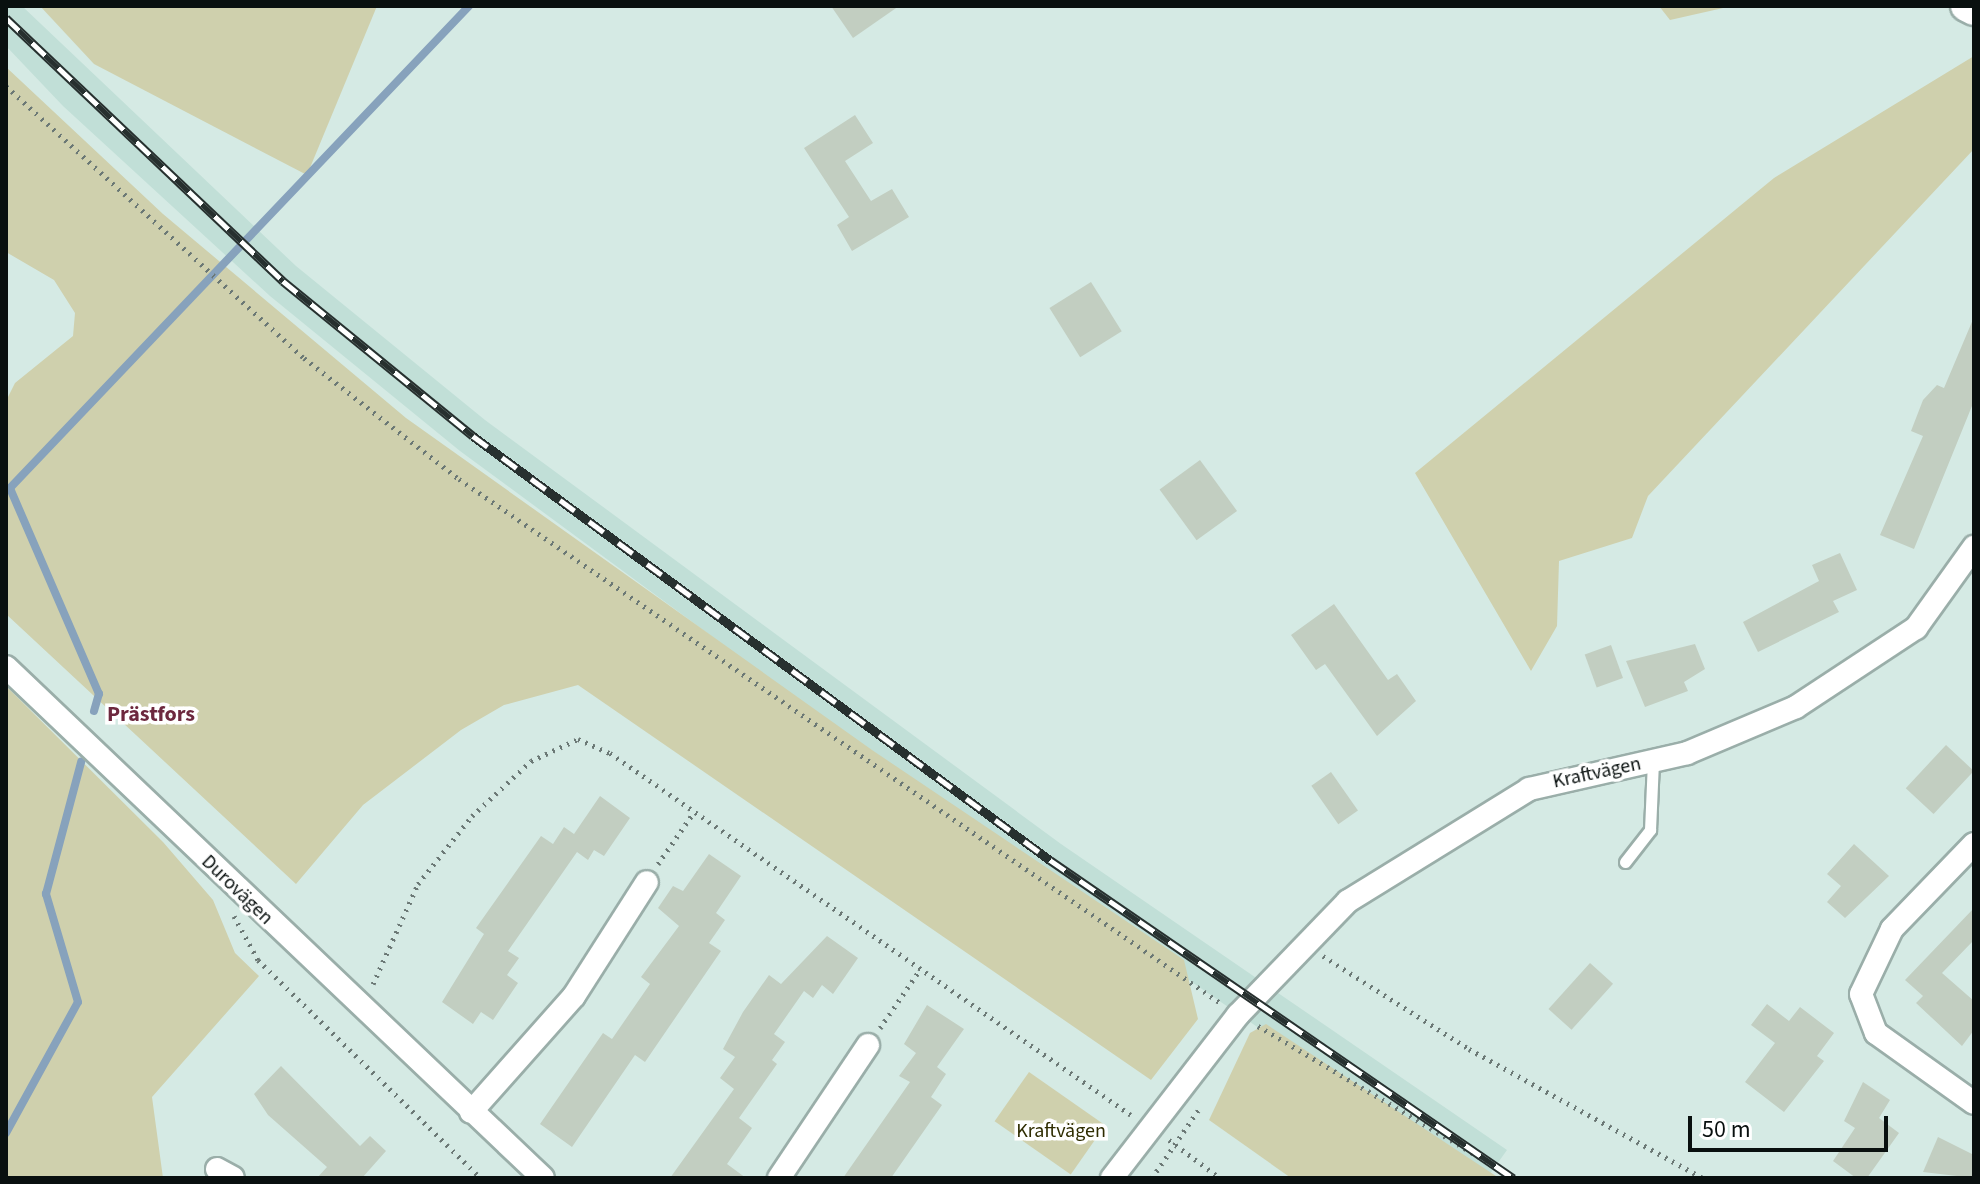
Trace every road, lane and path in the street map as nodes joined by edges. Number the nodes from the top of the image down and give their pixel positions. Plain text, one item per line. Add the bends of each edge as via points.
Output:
1 (1966, 6) edge
2 (1974, 10) edge
3 (6, 86) edge
4 (1974, 547) edge
5 (6, 667) edge
6 (1653, 762) junction
7 (694, 812) junction
8 (1974, 844) edge
9 (1625, 862) dead end
10 (647, 882) joint
11 (245, 898) junction
12 (1302, 942) junction
13 (919, 971) junction
14 (364, 1012) junction
15 (1238, 1015) junction
16 (868, 1045) joint
17 (1974, 1103) edge
18 (471, 1112) junction
19 (1149, 1127) junction
20 (1495, 1166) dead end
21 (481, 1178) edge
22 (543, 1178) edge
23 (779, 1178) edge
24 (1112, 1178) edge
25 (1220, 1178) edge
26 (1703, 1178) edge

1 - 2 street
3 - 15 path via 197,265 459,479
4 - 6 street, Kraftvägen via 1931,612 1884,654 1756,726
5 - 11 street, Durovägen
6 - 9 lane via 1650,830
6 - 12 street, Kraftvägen via 1573,774 1485,811 1348,901
7 - 10 path
7 - 13 path
7 - 14 path via 578,739 531,761 472,816 418,884
8 - 17 street via 1892,929 1861,994 1876,1033
10 - 18 street via 574,996
11 - 14 street, Durovägen
11 - 21 path via 233,909 236,931 258,960
12 - 15 street, Kraftvägen
12 - 26 path via 1469,1049
13 - 16 path
13 - 19 path
14 - 18 street, Durovägen
15 - 19 street, Kraftvägen
15 - 20 path
16 - 23 street
18 - 22 street, Durovägen
19 - 24 street, Kraftvägen
19 - 25 path

